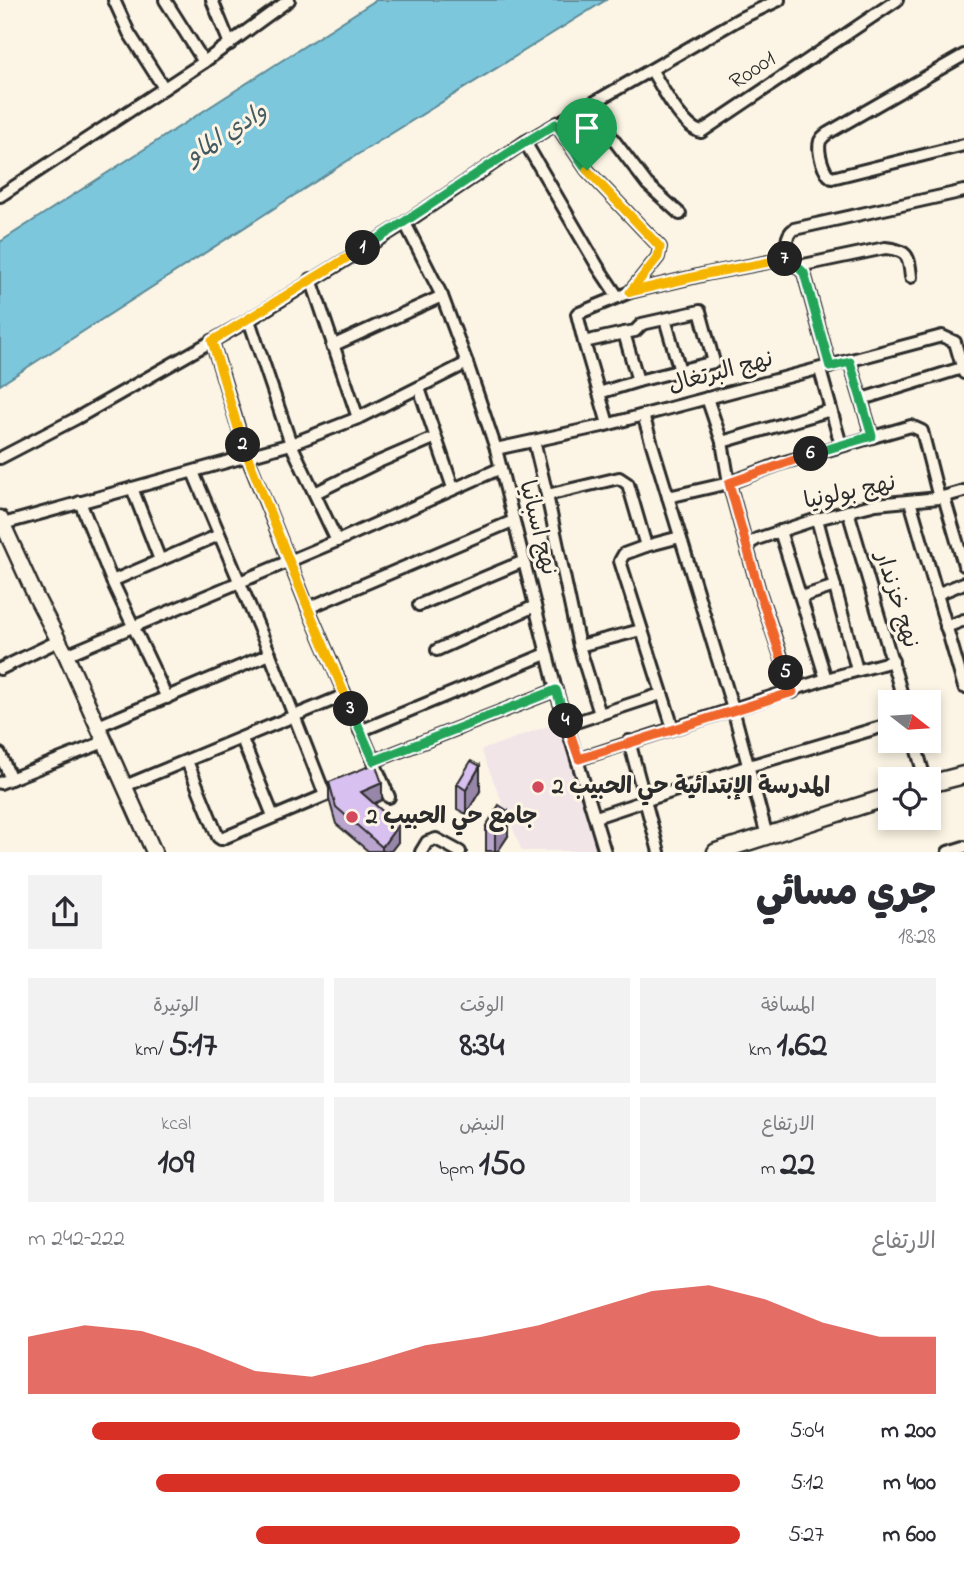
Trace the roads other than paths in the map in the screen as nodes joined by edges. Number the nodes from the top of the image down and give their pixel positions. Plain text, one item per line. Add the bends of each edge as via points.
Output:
1 (114, 0) edge
2 (165, 0) edge
3 (212, 0) edge
4 (289, 0) edge
5 (779, 0) edge
6 (897, 0) edge
7 (230, 44) junction
8 (964, 55) edge
9 (204, 62) junction
10 (652, 71) junction
11 (164, 88) junction
12 (588, 106) junction
13 (556, 124) junction
14 (525, 142) junction
15 (964, 145) edge
16 (964, 191) edge
17 (0, 196) edge
18 (680, 214) dead end
19 (405, 223) junction
20 (789, 258) junction
21 (799, 266) junction
22 (911, 276) dead end
23 (311, 279) junction
24 (630, 292) junction
25 (442, 296) junction
26 (618, 297) junction
27 (665, 318) junction
28 (249, 320) junction
29 (624, 333) junction
30 (212, 341) junction
31 (584, 342) junction
32 (332, 346) junction
33 (850, 362) junction
34 (467, 363) junction
35 (825, 369) junction
36 (963, 370) edge
37 (680, 371) junction
38 (638, 381) junction
39 (419, 388) junction
40 (599, 393) junction
41 (707, 398) junction
42 (862, 399) junction
43 (831, 410) junction
44 (643, 415) junction
45 (358, 418) junction
46 (608, 424) junction
47 (872, 436) junction
48 (434, 438) junction
49 (534, 441) junction
50 (722, 442) junction
51 (291, 444) junction
52 (841, 445) junction
53 (496, 449) junction
54 (247, 456) junction
55 (0, 458) edge
56 (501, 468) junction
57 (193, 471) junction
58 (729, 483) junction
59 (132, 488) junction
60 (453, 488) junction
61 (964, 491) edge
62 (315, 493) junction
63 (547, 495) junction
64 (668, 497) junction
65 (942, 497) junction
66 (910, 501) junction
67 (80, 502) junction
68 (848, 511) junction
69 (817, 519) junction
70 (1, 521) edge
71 (513, 521) junction
72 (780, 531) junction
73 (960, 532) edge
74 (219, 535) junction
75 (680, 537) junction
76 (337, 541) junction
77 (747, 545) junction
78 (646, 546) junction
79 (160, 560) junction
80 (290, 561) junction
81 (524, 561) junction
82 (964, 565) edge
83 (112, 581) junction
84 (239, 582) junction
85 (964, 583) edge
86 (835, 586) junction
87 (936, 594) junction
88 (801, 597) junction
89 (419, 605) dead end
90 (535, 606) junction
91 (308, 608) junction
92 (964, 620) edge
93 (134, 626) junction
94 (946, 626) junction
95 (641, 630) junction
96 (58, 641) junction
97 (579, 646) junction
98 (437, 650) dead end
99 (270, 654) junction
100 (546, 654) junction
101 (66, 655) junction
102 (893, 661) junction
103 (0, 669) edge
104 (858, 670) junction
105 (825, 679) junction
106 (964, 687) edge
107 (556, 690) junction
108 (901, 690) edge
109 (793, 692) junction
110 (661, 694) junction
111 (345, 695) junction
112 (167, 698) junction
113 (733, 709) junction
114 (600, 714) junction
115 (294, 716) junction
116 (567, 725) junction
117 (98, 726) junction
118 (673, 727) junction
119 (878, 728) edge
120 (360, 731) junction
121 (242, 739) junction
122 (629, 741) junction
123 (104, 742) junction
124 (0, 754) edge
125 (579, 759) junction
126 (187, 761) junction
127 (374, 761) junction
128 (749, 766) junction
129 (964, 775) edge
130 (5, 781) edge
131 (941, 781) edge
132 (125, 786) junction
133 (346, 786) edge
134 (325, 795) junction
135 (389, 797) dead end
136 (645, 799) junction
137 (878, 801) edge
138 (273, 816) junction
139 (596, 817) junction
140 (760, 842) edge
141 (964, 846) edge
142 (154, 852) edge
143 (421, 852) edge
144 (460, 852) edge
145 (605, 852) edge
146 (659, 852) edge
147 (716, 852) edge
148 (948, 852) edge

1 - 11 street
2 - 9 street
3 - 7 street
4 - 7 street
5 - 10 street
6 - 10 street, R0001 via 701,132 676,110
7 - 9 street
8 - 15 street via 828,132 820,143 824,170 832,178
9 - 11 street
10 - 12 street
11 - 17 street
12 - 13 street
12 - 18 street via 647,184
13 - 14 street
13 - 24 street via 587,170 660,247 658,257
14 - 19 street
14 - 26 street
16 - 20 street via 794,229 786,246
19 - 23 street
19 - 25 street, نهج اسبانيا
20 - 21 street
20 - 24 street
21 - 22 street via 886,248 905,252
21 - 35 street
23 - 28 street
23 - 32 street
24 - 26 street
25 - 32 street
25 - 34 street, نهج اسبانيا
26 - 31 street via 577,314
27 - 29 street
27 - 37 street
27 - 37 street via 700,311 714,362
28 - 30 street
28 - 51 street
29 - 31 street
29 - 38 street
30 - 54 street
30 - 55 street
31 - 40 street
32 - 45 street
33 - 35 street, نهج البرتغال
33 - 36 street, نهج البرتغال via 942,337 955,342
33 - 42 street
34 - 39 street
34 - 53 street, نهج اسبانيا
35 - 41 street, نهج البرتغال
35 - 43 street
36 - 42 street
37 - 38 street
38 - 40 street
39 - 45 street
39 - 48 street
40 - 46 street
41 - 44 street, نهج البرتغال
41 - 50 street
42 - 47 street
43 - 50 street
43 - 52 street
44 - 46 street, نهج البرتغال
44 - 64 street
45 - 51 street
46 - 49 street, نهج البرتغال
47 - 52 street
47 - 65 street via 911,426 922,431
48 - 60 street
48 - 62 street
49 - 53 street, نهج البرتغال
49 - 63 street
50 - 58 street
51 - 54 street
51 - 62 street
52 - 58 street
53 - 56 street, نهج اسبانيا
54 - 57 street
54 - 80 street
56 - 60 street
56 - 71 street, نهج اسبانيا
57 - 59 street
57 - 74 street
58 - 64 street
58 - 77 street
59 - 67 street
59 - 79 street
60 - 76 street
61 - 65 street, نهج بولونيا
62 - 76 street
63 - 78 street via 624,480
63 - 97 street
64 - 75 street
65 - 66 street, نهج بولونيا
65 - 73 street
66 - 68 street, نهج بولونيا
66 - 87 street
67 - 70 street
67 - 83 street
68 - 69 street, نهج بولونيا
68 - 102 street, نهج خزندار
69 - 72 street, نهج بولونيا
69 - 86 street
70 - 96 street
71 - 81 street, نهج اسبانيا
71 - 91 street
72 - 77 street, نهج بولونيا
72 - 88 street
73 - 82 street
74 - 79 street
74 - 84 street
75 - 78 street
75 - 113 street
76 - 80 street
77 - 109 street
78 - 95 street via 624,554 620,561
79 - 83 street
80 - 84 street
80 - 91 street
81 - 89 street
81 - 90 street, نهج اسبانيا
83 - 93 street
84 - 93 street
84 - 99 street
85 - 87 street
86 - 88 street
86 - 104 street
87 - 94 street
88 - 105 street
90 - 98 street
90 - 100 street, نهج اسبانيا
91 - 111 street
92 - 94 street
93 - 101 street
93 - 112 street
94 - 106 street
95 - 97 street
95 - 110 street
96 - 101 street
96 - 103 street
97 - 114 street
99 - 112 street
99 - 115 street
100 - 107 street, نهج اسبانيا
100 - 120 street
101 - 117 street
102 - 104 street
102 - 108 street, نهج خزندار
104 - 105 street
105 - 109 street
107 - 116 street, نهج اسبانيا
107 - 127 street
109 - 113 street
110 - 114 street
110 - 118 street
111 - 115 street
111 - 120 street
112 - 117 street
113 - 118 street
113 - 128 street
114 - 116 street
115 - 121 street
115 - 134 street
116 - 125 street, نهج اسبانيا
117 - 123 street
118 - 122 street
119 - 128 street
120 - 127 street
121 - 126 street
121 - 138 street
122 - 125 street
122 - 136 street
123 - 130 street
123 - 132 street
124 - 130 street
125 - 139 street, نهج اسبانيا
126 - 132 street
126 - 138 street via 219,838
127 - 135 street via 373,775
128 - 136 street
128 - 140 street
129 - 131 main road
132 - 142 street
133 - 134 street
134 - 138 street
136 - 139 street
136 - 146 street
137 - 140 main road
139 - 145 street, نهج اسبانيا
140 - 147 main road
141 - 148 street
143 - 144 street via 427,842 436,839

